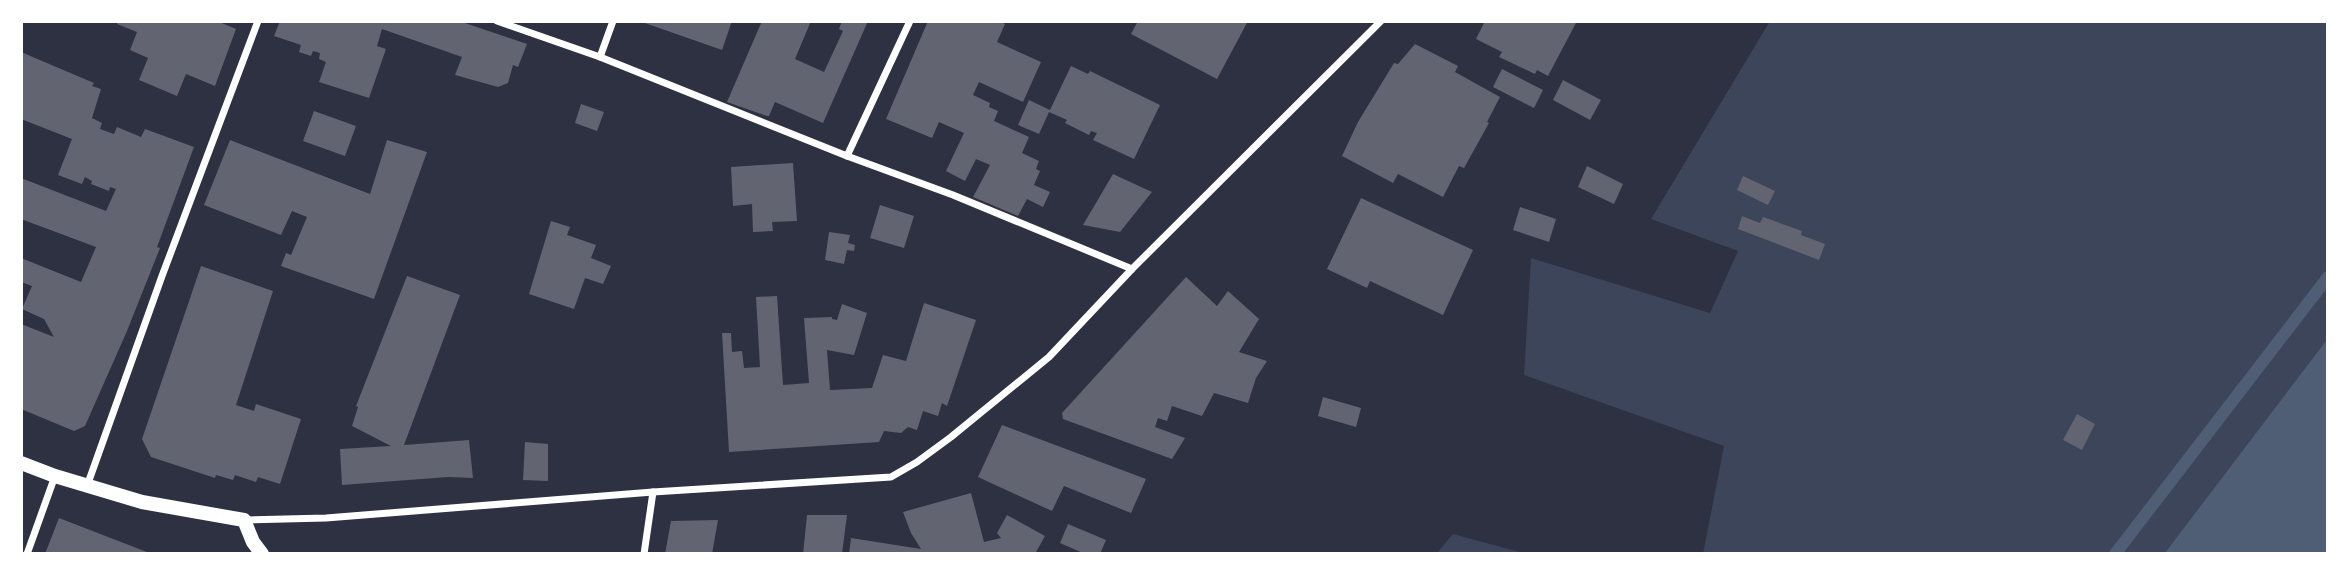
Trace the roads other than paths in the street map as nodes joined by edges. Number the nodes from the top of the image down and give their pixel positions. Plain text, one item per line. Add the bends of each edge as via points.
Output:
1 (258, 21) edge
2 (497, 21) edge
3 (613, 21) edge
4 (910, 21) edge
5 (1381, 21) edge
6 (600, 57) junction
7 (846, 156) junction
8 (1132, 269) junction
9 (21, 463) edge
10 (55, 476) junction
11 (87, 486) junction
12 (653, 492) junction
13 (244, 520) junction
14 (27, 554) edge
15 (262, 554) edge
16 (644, 554) edge

1 - 11 street
2 - 6 street
3 - 6 street
4 - 7 street
5 - 8 street
6 - 7 street
7 - 8 street
8 - 12 street via 1049,357 951,437 891,477
9 - 10 main road
10 - 11 main road
10 - 14 street
11 - 13 main road via 142,502
12 - 13 street via 326,518
12 - 16 street
13 - 15 main road

